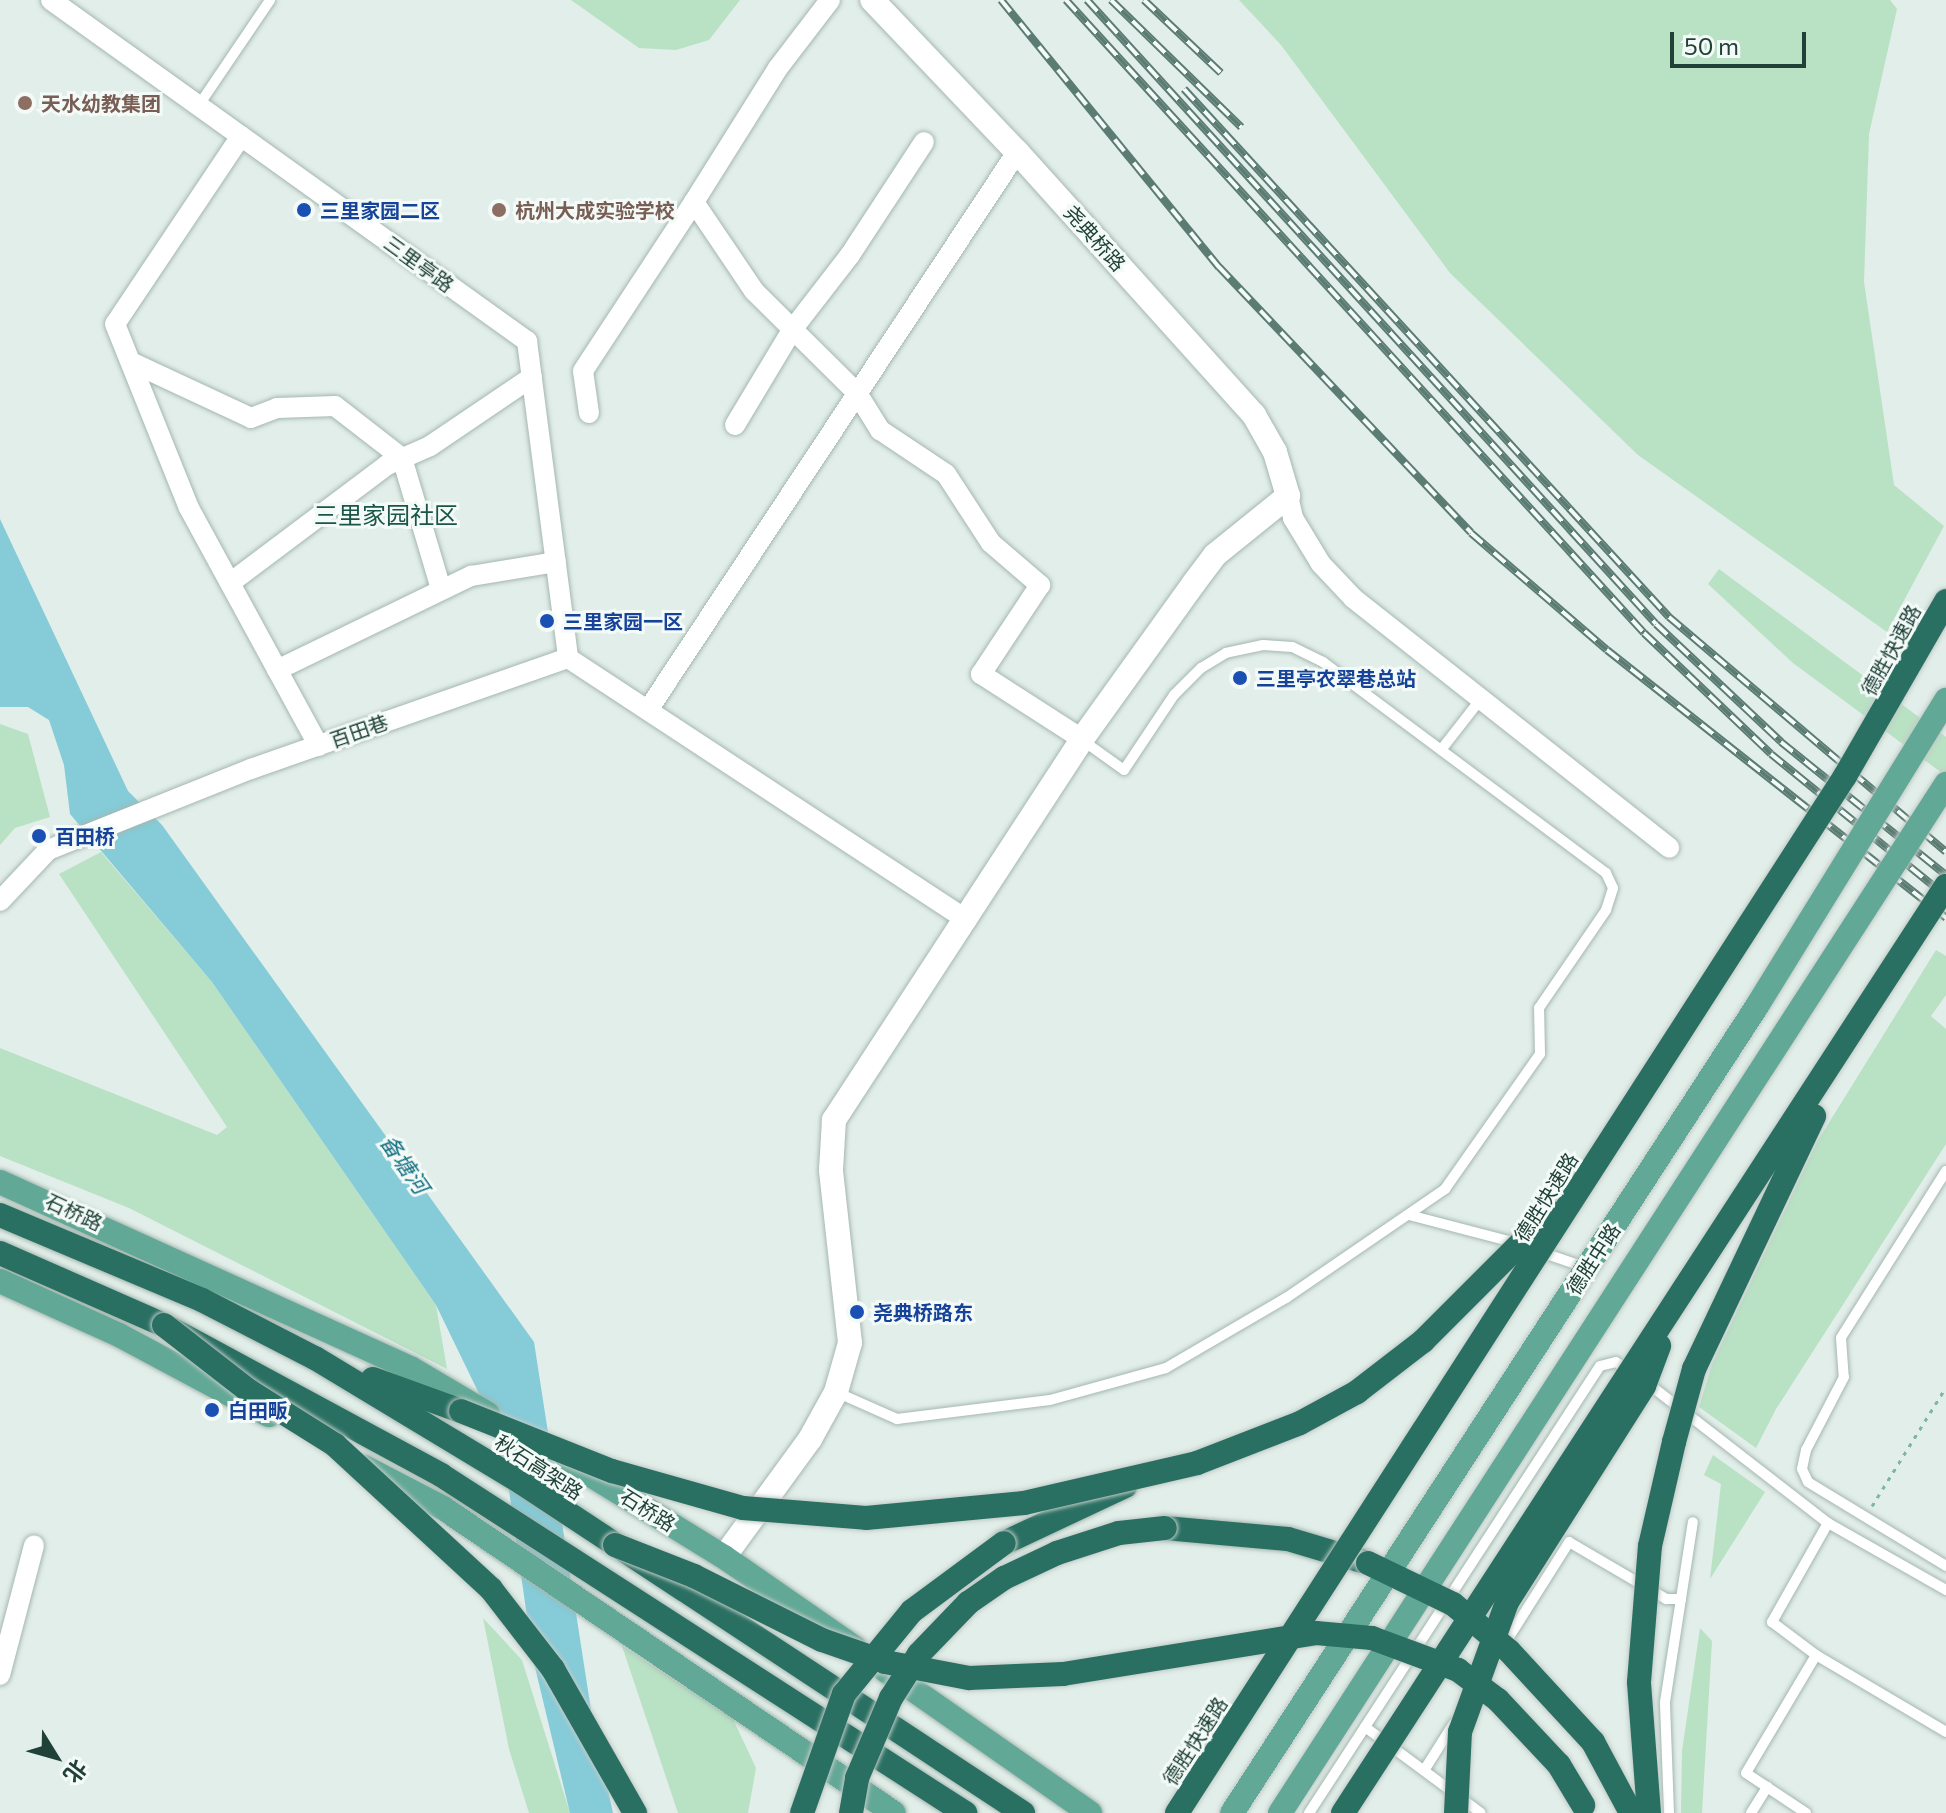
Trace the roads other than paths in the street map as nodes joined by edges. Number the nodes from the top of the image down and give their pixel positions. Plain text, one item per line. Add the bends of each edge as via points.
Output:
1 (51, 0) edge
2 (270, 0) edge
3 (830, 0) edge
4 (872, 0) edge
5 (199, 105) junction
6 (241, 136) junction
7 (924, 142) dead end
8 (1017, 152) junction
9 (694, 202) junction
10 (792, 330) junction
11 (131, 362) junction
12 (532, 377) junction
13 (857, 393) junction
14 (589, 413) dead end
15 (735, 425) dead end
16 (402, 458) junction
17 (1288, 496) junction
18 (556, 562) junction
19 (230, 583) junction
20 (441, 589) junction
21 (1946, 601) edge
22 (568, 658) junction
23 (277, 670) junction
24 (1480, 700) junction
25 (1946, 700) edge
26 (648, 710) junction
27 (1082, 739) junction
28 (319, 746) junction
29 (1441, 750) junction
30 (1946, 784) edge
31 (1669, 848) dead end
32 (1946, 886) edge
33 (3, 893) edge
34 (967, 920) junction
35 (1857, 1028) junction
36 (1596, 1164) junction
37 (1946, 1171) edge
38 (0, 1182) edge
39 (0, 1215) edge
40 (1409, 1215) junction
41 (0, 1253) edge
42 (1587, 1268) junction
43 (0, 1281) edge
44 (1679, 1296) junction
45 (164, 1325) junction
46 (315, 1358) junction
47 (836, 1392) junction
48 (1149, 1475) junction
49 (1693, 1522) dead end
50 (1828, 1523) junction
51 (34, 1545) dead end
52 (615, 1545) junction
53 (724, 1557) junction
54 (1946, 1566) edge
55 (1946, 1590) edge
56 (1681, 1599) junction
57 (1816, 1655) junction
58 (0, 1675) edge
59 (1365, 1727) junction
60 (1946, 1732) edge
61 (1425, 1769) junction
62 (1767, 1787) junction
63 (635, 1813) edge
64 (802, 1813) edge
65 (851, 1813) edge
66 (894, 1813) edge
67 (965, 1813) edge
68 (1023, 1813) edge
69 (1090, 1813) edge
70 (1177, 1813) edge
71 (1232, 1813) edge
72 (1280, 1813) edge
73 (1309, 1813) edge
74 (1343, 1813) edge
75 (1456, 1813) edge
76 (1481, 1813) edge
77 (1586, 1813) edge
78 (1631, 1813) edge
79 (1649, 1813) edge
80 (1669, 1813) edge
81 (1751, 1813) edge
82 (1806, 1813) edge

1 - 5 street, 三里亭路
2 - 5 lane
3 - 9 street via 778,68
4 - 8 street, 尧典桥路
5 - 6 street, 三里亭路
6 - 11 street via 115,324
6 - 12 street, 三里亭路 via 527,341
7 - 10 street via 850,255
8 - 13 street
8 - 17 street, 尧典桥路 via 1254,415 1275,452
9 - 10 street via 754,291
9 - 14 street via 583,371
10 - 13 street
10 - 15 street
11 - 16 street via 251,418 277,408 335,406
11 - 19 street via 189,508
12 - 16 street
12 - 18 street, 三里亭路
13 - 26 street
13 - 27 street via 880,430 946,474 991,543 1040,585 981,674
16 - 19 street
16 - 20 street
17 - 24 street via 1293,518 1321,564 1353,598
17 - 27 street via 1215,555
18 - 20 street via 471,576
18 - 22 street, 三里亭路
19 - 23 street
20 - 23 street
21 - 36 highway, 德胜快速路, bridge via 1845,776
22 - 26 street
22 - 28 street, 百田巷
23 - 28 street
24 - 29 lane
24 - 31 street
25 - 42 main road, 德胜中路, bridge via 1766,993
26 - 34 street
27 - 29 lane via 1124,770 1174,695 1201,668 1226,653 1263,645 1292,647 1323,662
27 - 34 street
28 - 33 street, 百田巷 via 48,850
29 - 40 lane via 1606,873 1613,888 1606,910 1539,1008 1540,1054 1445,1189
30 - 72 main road, 德胜中路, bridge
32 - 35 highway, bridge
34 - 47 street via 834,1120 831,1170 850,1343
35 - 44 highway, bridge
35 - 79 highway, bridge via 1694,1369 1674,1442 1650,1546 1639,1682
36 - 48 highway, bridge via 1468,1299 1357,1392 1247,1447
36 - 70 highway, 德胜快速路, bridge
37 - 54 lane via 1841,1338 1844,1377 1806,1450 1802,1469 1808,1482
38 - 53 main road, 石桥路, bridge via 400,1363
39 - 46 highway, 秋石高架路 via 202,1300
40 - 42 lane via 1506,1239
40 - 47 lane via 1286,1298 1166,1368 1102,1389 897,1419
41 - 45 highway
42 - 71 main road, 德胜中路, bridge
43 - 66 main road via 119,1335 443,1508
44 - 74 highway, bridge
44 - 75 highway, bridge via 1644,1386 1507,1602 1460,1732
45 - 63 highway, bridge via 249,1391 335,1445 491,1589 569,1694
45 - 67 highway, bridge via 441,1475
46 - 48 highway, bridge via 612,1471 743,1508 866,1518 926,1515 1024,1503
46 - 52 highway, 秋石高架路
47 - 53 street via 810,1439
48 - 64 highway, bridge via 1004,1543 912,1611 844,1694
49 - 56 lane
50 - 55 lane
50 - 57 lane via 1772,1622
50 - 59 lane via 1663,1394 1616,1362 1600,1366
51 - 58 street
52 - 68 highway, 秋石高架路, bridge
52 - 77 highway, bridge via 694,1576 822,1640 885,1662 958,1676 1063,1674 1316,1633 1372,1638 1458,1670 1498,1700 1559,1765
53 - 69 main road, 石桥路
56 - 61 lane via 1666,1599 1569,1542
56 - 80 lane via 1665,1702
57 - 60 lane
57 - 62 lane via 1746,1773
59 - 61 lane
59 - 73 lane
61 - 76 lane
62 - 81 lane
62 - 82 lane
65 - 78 highway, bridge via 857,1778 891,1698 919,1654 968,1603 1004,1578 1057,1553 1119,1533 1165,1528 1288,1539 1368,1563 1453,1604 1558,1699 1593,1742

